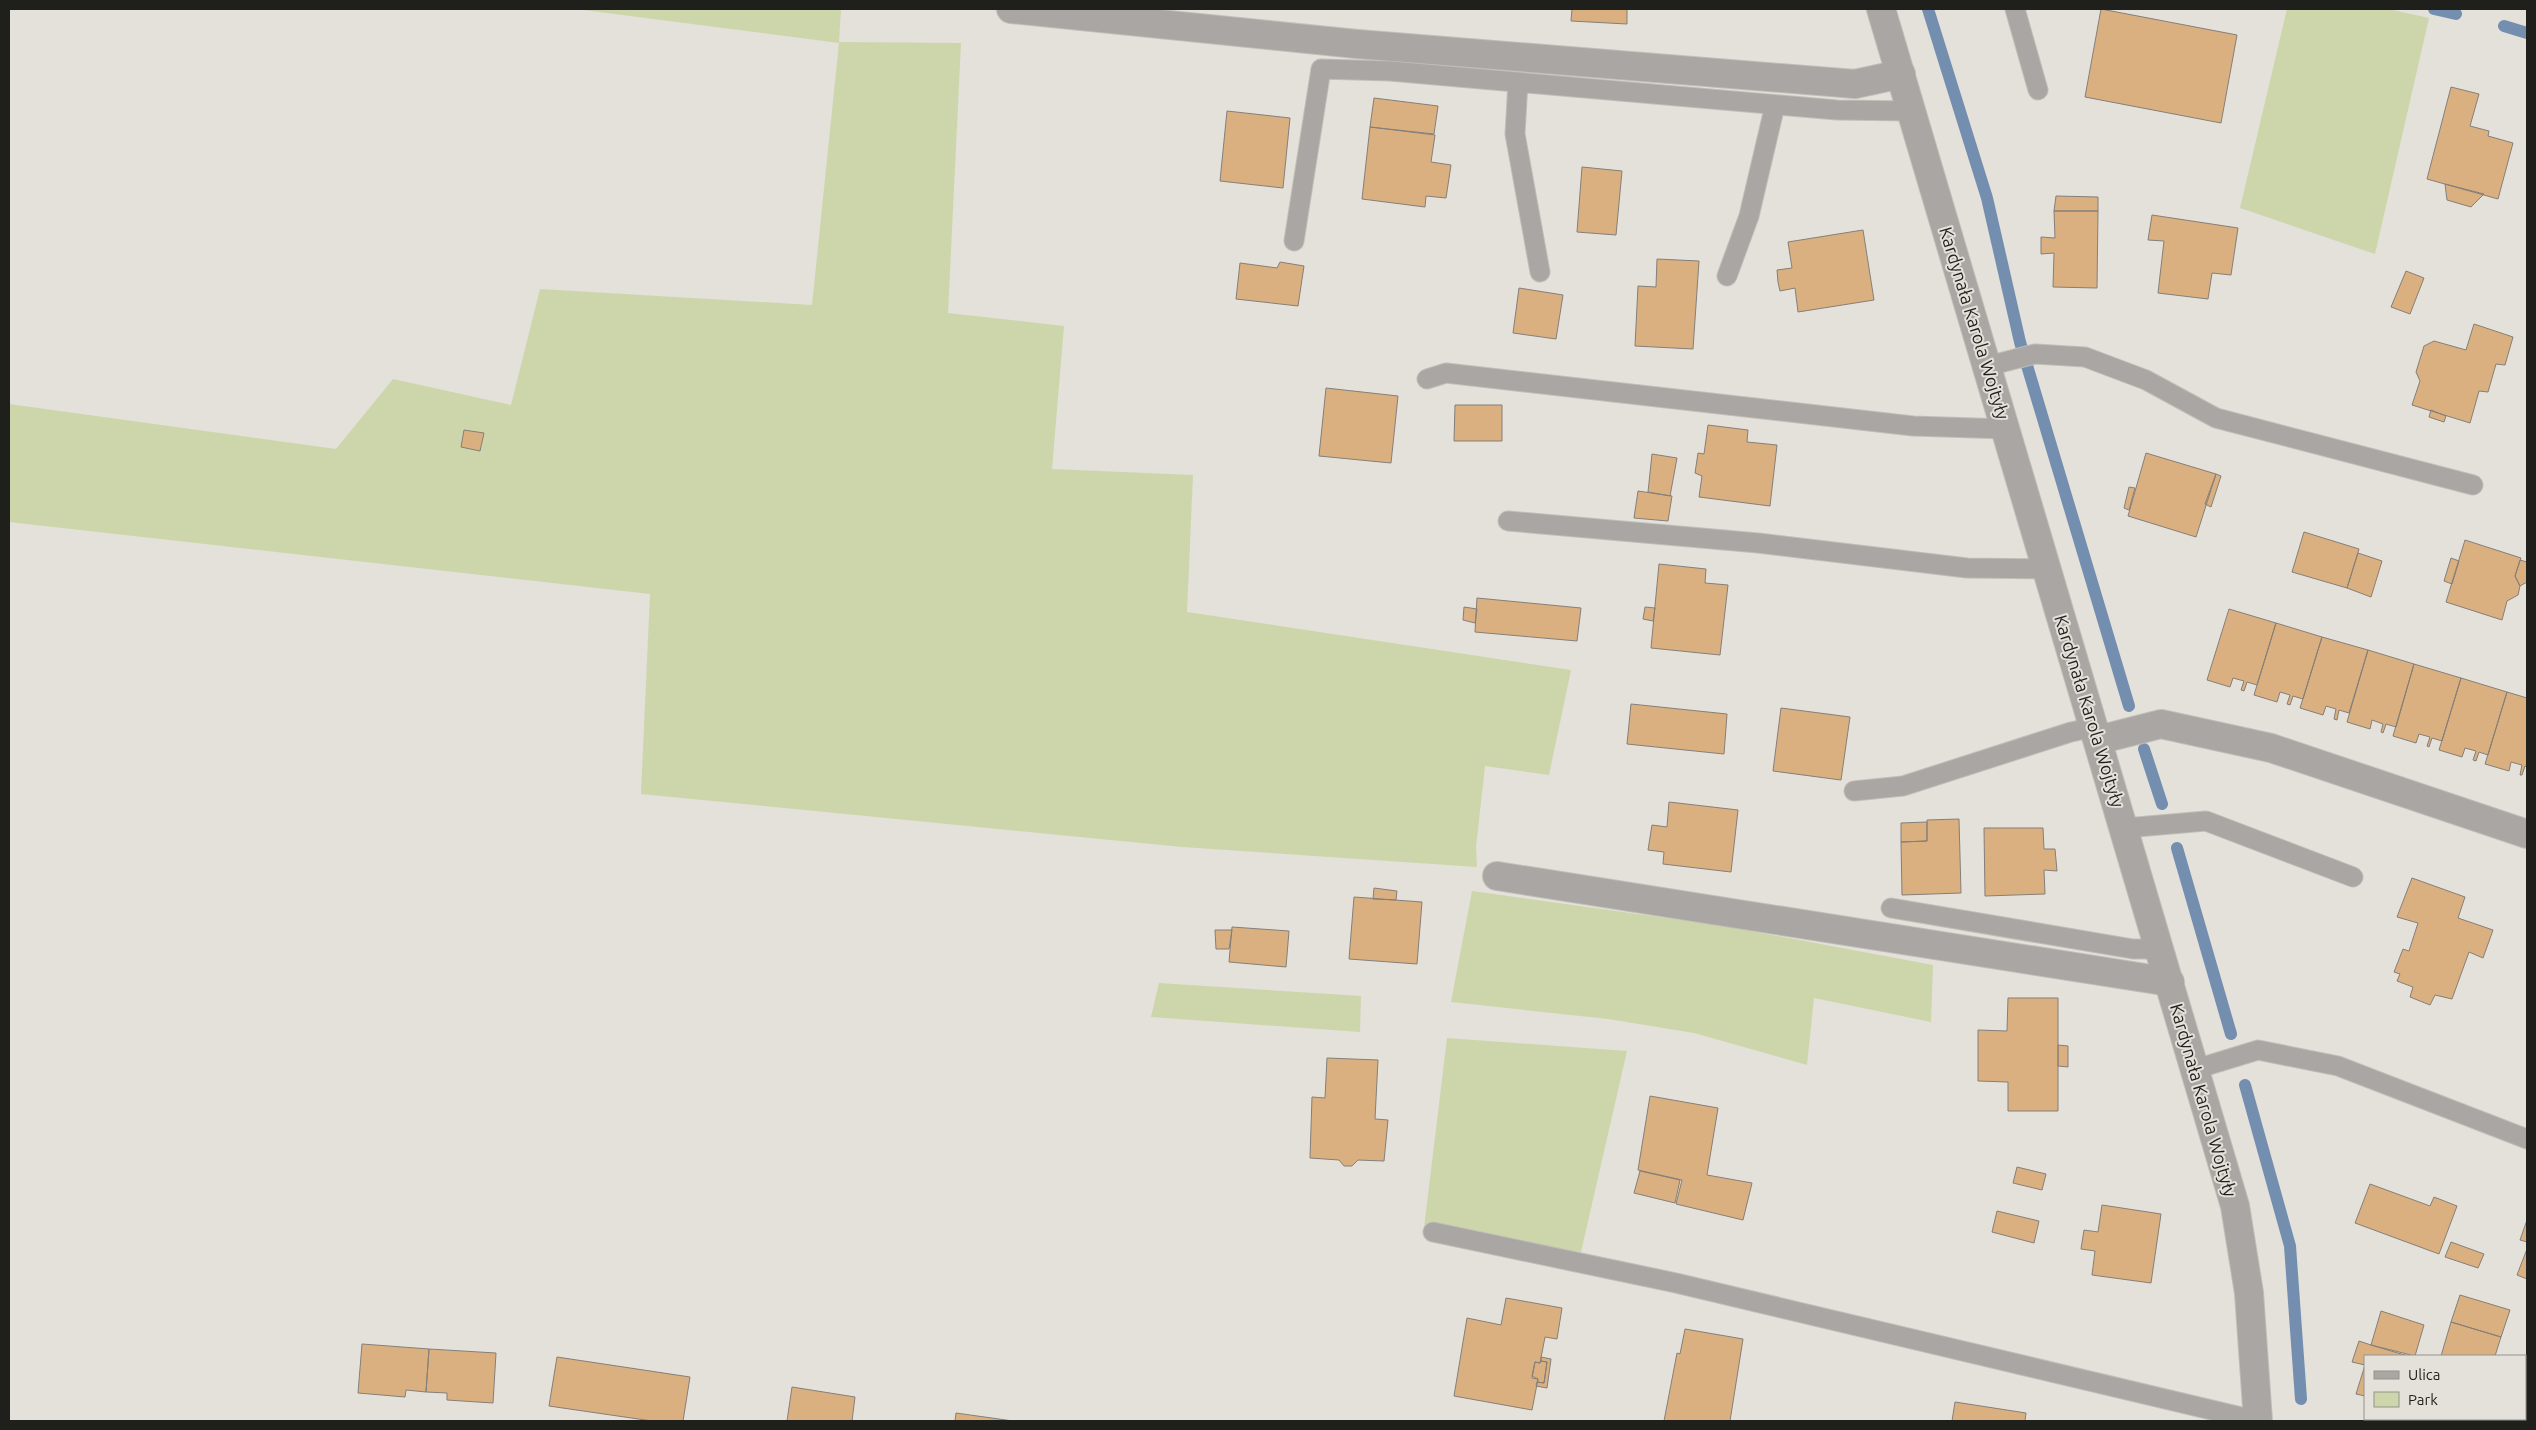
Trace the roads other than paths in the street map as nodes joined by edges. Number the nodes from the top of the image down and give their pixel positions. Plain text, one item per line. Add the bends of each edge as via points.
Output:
1 (1011, 9) edge
2 (1882, 9) edge
3 (2015, 9) edge
4 (1901, 74) junction
5 (1518, 82) junction
6 (2038, 90) dead end
7 (1775, 104) junction
8 (1912, 111) junction
9 (1294, 241) dead end
10 (1540, 272) dead end
11 (1727, 276) dead end
12 (1999, 364) junction
13 (1427, 379) dead end
14 (2006, 429) junction
15 (2473, 485) dead end
16 (1508, 521) dead end
17 (2047, 569) junction
18 (2096, 734) junction
19 (1854, 791) dead end
20 (2124, 828) junction
21 (2527, 834) edge
22 (1497, 876) dead end
23 (2353, 877) dead end
24 (1891, 908) dead end
25 (2161, 949) junction
26 (2170, 982) junction
27 (2196, 1069) junction
28 (2527, 1139) edge
29 (1433, 1232) dead end
30 (2258, 1421) edge

1 - 4 street via 1357,44 1855,84
2 - 4 street, Kardynała Karola Wojtyły
3 - 6 lane
4 - 8 street, Kardynała Karola Wojtyły
5 - 7 lane
5 - 9 lane via 1390,71 1321,69
5 - 10 lane via 1515,134
7 - 8 lane via 1837,110
7 - 11 lane via 1749,216
8 - 12 street, Kardynała Karola Wojtyły
12 - 14 street, Kardynała Karola Wojtyły
12 - 15 lane via 2035,354 2085,357 2146,380 2216,418
13 - 14 lane via 1446,373 1913,426
14 - 17 street, Kardynała Karola Wojtyły
16 - 17 lane via 1758,543 1967,568
17 - 18 street, Kardynała Karola Wojtyły
18 - 19 lane via 2071,732 1903,786
18 - 20 street, Kardynała Karola Wojtyły
18 - 21 street via 2161,724 2271,748
20 - 23 lane via 2206,821
20 - 25 street, Kardynała Karola Wojtyły
22 - 26 street
24 - 25 lane via 2133,949
25 - 26 street, Kardynała Karola Wojtyły
26 - 27 street, Kardynała Karola Wojtyły
27 - 28 lane via 2258,1050 2338,1066
27 - 30 street, Kardynała Karola Wojtyły via 2235,1206 2249,1294
29 - 30 lane via 1676,1283

